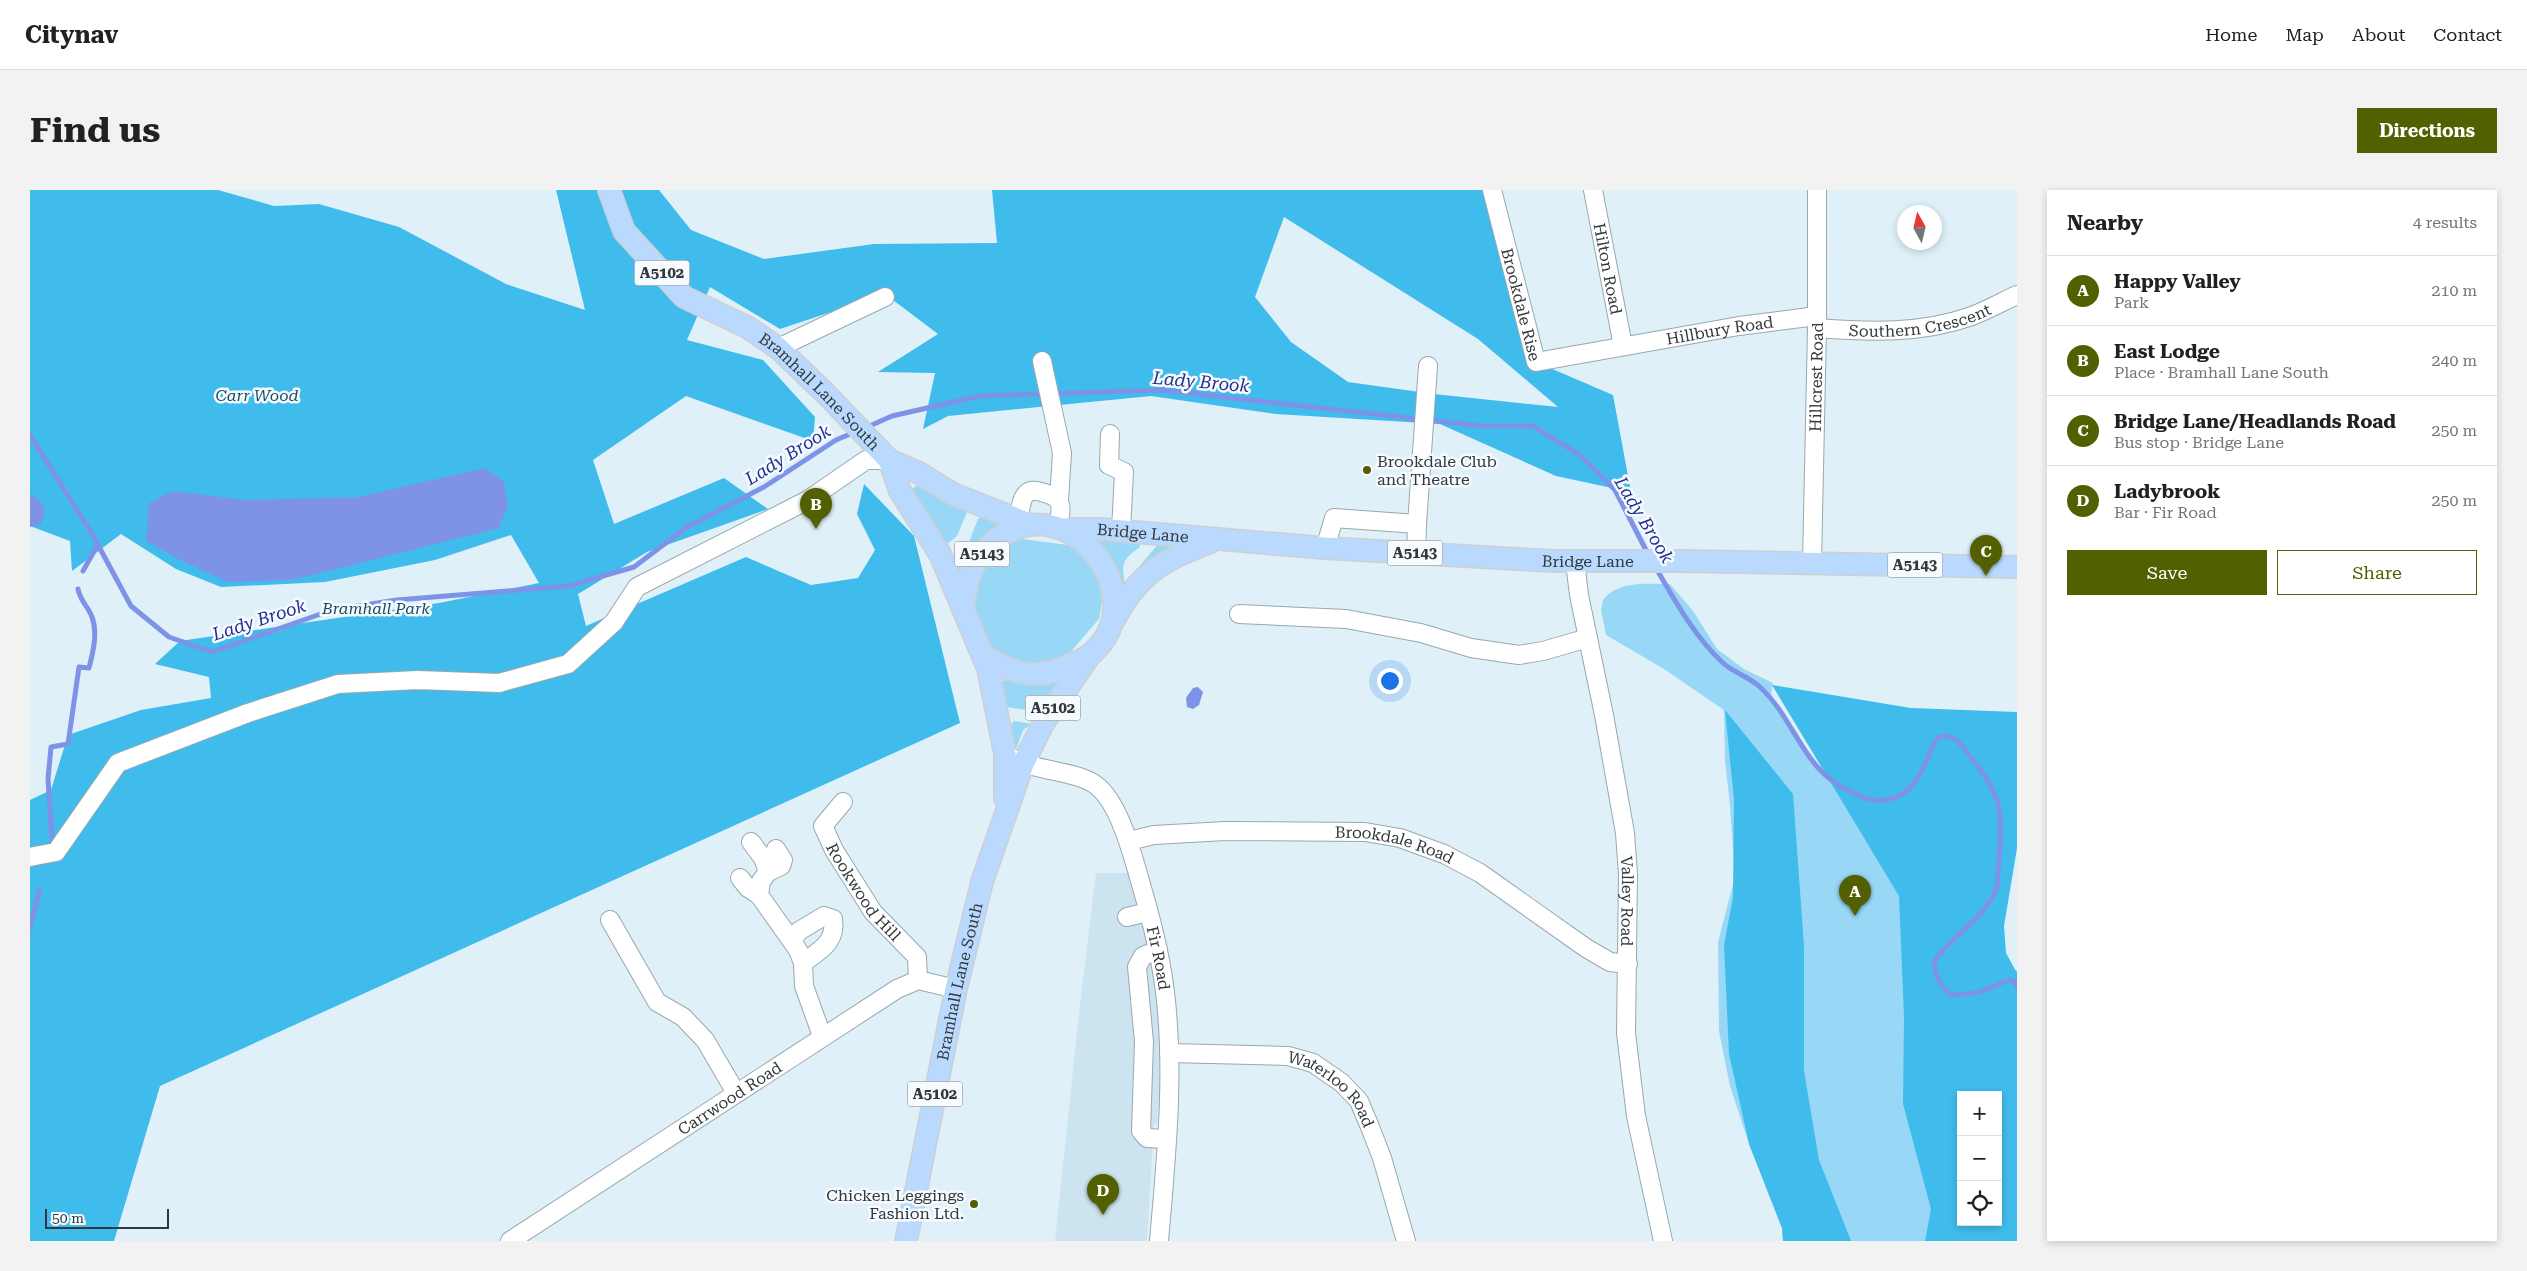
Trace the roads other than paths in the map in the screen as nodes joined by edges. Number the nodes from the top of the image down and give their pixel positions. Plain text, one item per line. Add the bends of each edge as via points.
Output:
1 (609, 190) edge
2 (1492, 190) edge
3 (1593, 190) edge
4 (1817, 190) edge
5 (2017, 295) edge
6 (884, 296) dead end
7 (1817, 322) junction
8 (1623, 346) junction
9 (778, 348) junction
10 (1042, 361) dead end
11 (1428, 366) dead end
12 (1110, 434) dead end
13 (883, 455) junction
14 (1059, 500) junction
15 (1023, 522) junction
16 (1417, 524) junction
17 (1062, 529) junction
18 (1121, 531) junction
19 (1219, 540) junction
20 (1325, 548) junction
21 (1416, 554) junction
22 (1575, 562) junction
23 (1812, 562) junction
24 (2017, 567) edge
25 (963, 606) junction
26 (1239, 614) dead end
27 (1108, 631) junction
28 (1588, 638) junction
29 (983, 654) junction
30 (1090, 655) junction
31 (1014, 759) junction
32 (843, 802) dead end
33 (751, 842) dead end
34 (1129, 842) junction
35 (776, 849) dead end
36 (30, 857) edge
37 (768, 872) junction
38 (740, 878) dead end
39 (759, 895) junction
40 (1148, 912) junction
41 (1127, 917) dead end
42 (610, 920) dead end
43 (792, 941) junction
44 (1158, 950) junction
45 (803, 963) junction
46 (1628, 964) junction
47 (918, 980) junction
48 (956, 988) junction
49 (822, 1036) junction
50 (1169, 1053) junction
51 (736, 1093) junction
52 (1166, 1139) junction
53 (529, 1236) edge
54 (510, 1241) edge
55 (906, 1241) edge
56 (1160, 1241) edge
57 (1406, 1241) edge
58 (1663, 1241) edge

1 - 9 main road, Bramhall Lane South / A5102 via 624,231 684,297 747,327
2 - 8 street, Brookdale Rise via 1536,362
3 - 8 street, Hilton Road
4 - 7 street, Hillcrest Road
5 - 7 street, Southern Crescent via 1972,316 1923,329 1876,332
6 - 9 street
7 - 8 street, Hillbury Road via 1739,326
7 - 23 street, Hillcrest Road
9 - 13 main road, Bramhall Lane South / A5102
10 - 14 street via 1062,452
11 - 16 street
12 - 18 street via 1109,465 1124,472
13 - 15 main road, Bramhall Lane South / A5102 via 954,495
13 - 25 main road, Bramhall Lane South / A5102 via 900,490 940,554
13 - 36 street via 866,460 808,500 637,587 614,622 568,664 499,683 418,680 338,684 248,713 118,763 56,852
14 - 15 street via 1054,495 1033,490 1027,492 1023,498
14 - 17 street
15 - 17 main road, A5143
15 - 25 main road, A5143 via 980,555 969,576
16 - 20 street via 1334,518
16 - 21 street
17 - 18 main road, Bridge Lane / A5143
17 - 27 main road, A5143 via 1091,548 1106,566 1113,592
18 - 19 main road, Bridge Lane / A5143
19 - 20 main road, Bridge Lane / A5143
19 - 27 main road, Bridge Lane / A5143 via 1163,562 1126,598
20 - 21 main road, Bridge Lane / A5143
21 - 22 main road, Bridge Lane / A5143
22 - 23 main road, Bridge Lane / A5143
22 - 28 street, Valley Road via 1578,595
23 - 24 main road, Bridge Lane / A5143
25 - 29 main road
26 - 28 street via 1346,619 1421,632 1471,648 1519,655
27 - 30 main road, A5143
28 - 46 street, Valley Road via 1625,834
29 - 30 main road, A5143 via 997,665 1029,674 1053,672
29 - 31 main road, Bramhall Lane South / A5102
30 - 31 main road, Bramhall Lane South / A5102
31 - 34 street, Fir Road via 1096,785 1106,796
31 - 48 main road, Bramhall Lane South / A5102 via 1006,812 982,882
32 - 47 street, Rookwood Hill via 823,826 834,850 873,912 917,956
33 - 37 street via 763,858
34 - 40 street, Fir Road
34 - 46 street, Brookdale Road via 1154,835 1225,831 1365,832 1400,838 1444,854 1480,873 1586,948 1610,962
35 - 37 street via 783,860 781,866
37 - 39 street via 761,881
38 - 39 street
39 - 43 street
40 - 41 street
40 - 44 street, Fir Road
42 - 51 street via 657,1002 683,1017 705,1040
43 - 45 street
43 - 45 street via 799,931 824,916 833,919 829,943
44 - 50 street, Fir Road via 1165,992
44 - 52 street via 1143,956 1137,967 1144,1042 1141,1131 1147,1138
45 - 49 street via 804,986
46 - 58 street, Valley Road via 1626,1033 1631,1082
47 - 48 street
47 - 49 street, Carrwood Road via 897,989
48 - 55 main road, Bramhall Lane South / A5102
49 - 51 street, Carrwood Road
50 - 52 street, Fir Road
50 - 57 street, Waterloo Road via 1288,1056 1313,1063 1342,1082 1359,1101 1370,1127
51 - 53 street, Carrwood Road
52 - 56 street, Fir Road
53 - 54 street, Carrwood Road

